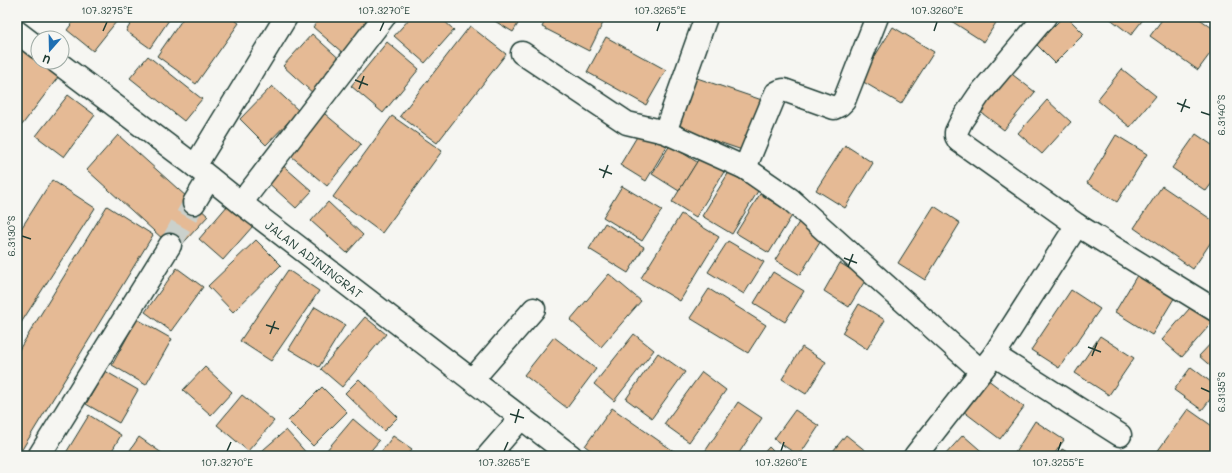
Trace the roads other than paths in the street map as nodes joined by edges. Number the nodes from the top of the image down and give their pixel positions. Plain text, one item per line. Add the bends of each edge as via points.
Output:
1 (286, 17) edge
2 (384, 17) edge
3 (706, 17) edge
4 (877, 17) edge
5 (1045, 17) edge
6 (18, 34) edge
7 (30, 42) edge
8 (522, 53) dead end
9 (68, 70) edge
10 (664, 132) junction
11 (745, 168) junction
12 (202, 172) junction
13 (194, 203) tunnel mouth
14 (241, 203) junction
15 (1076, 225) junction
16 (170, 245) tunnel mouth
17 (534, 309) dead end
18 (1215, 310) edge
19 (987, 363) junction
20 (472, 380) junction
21 (521, 418) junction
22 (1120, 435) dead end
23 (39, 456) edge
24 (488, 456) edge
25 (570, 456) edge
26 (915, 456) edge

1 - 12 street
2 - 14 street
3 - 10 street
4 - 11 street via 844,101 834,108 784,90 776,93
5 - 15 street via 979,95 962,120 956,136
6 - 7 street
8 - 10 street via 627,123
9 - 12 street, JALAN ADININGRAT
10 - 11 street
11 - 19 street via 790,199
12 - 13 street
12 - 14 street, JALAN ADININGRAT
14 - 20 street, JALAN ADININGRAT
15 - 18 street
15 - 19 street
16 - 23 street
17 - 20 street
19 - 22 street
19 - 26 street
20 - 21 street, JALAN ADININGRAT
21 - 24 street
21 - 25 street, JALAN ADININGRAT

